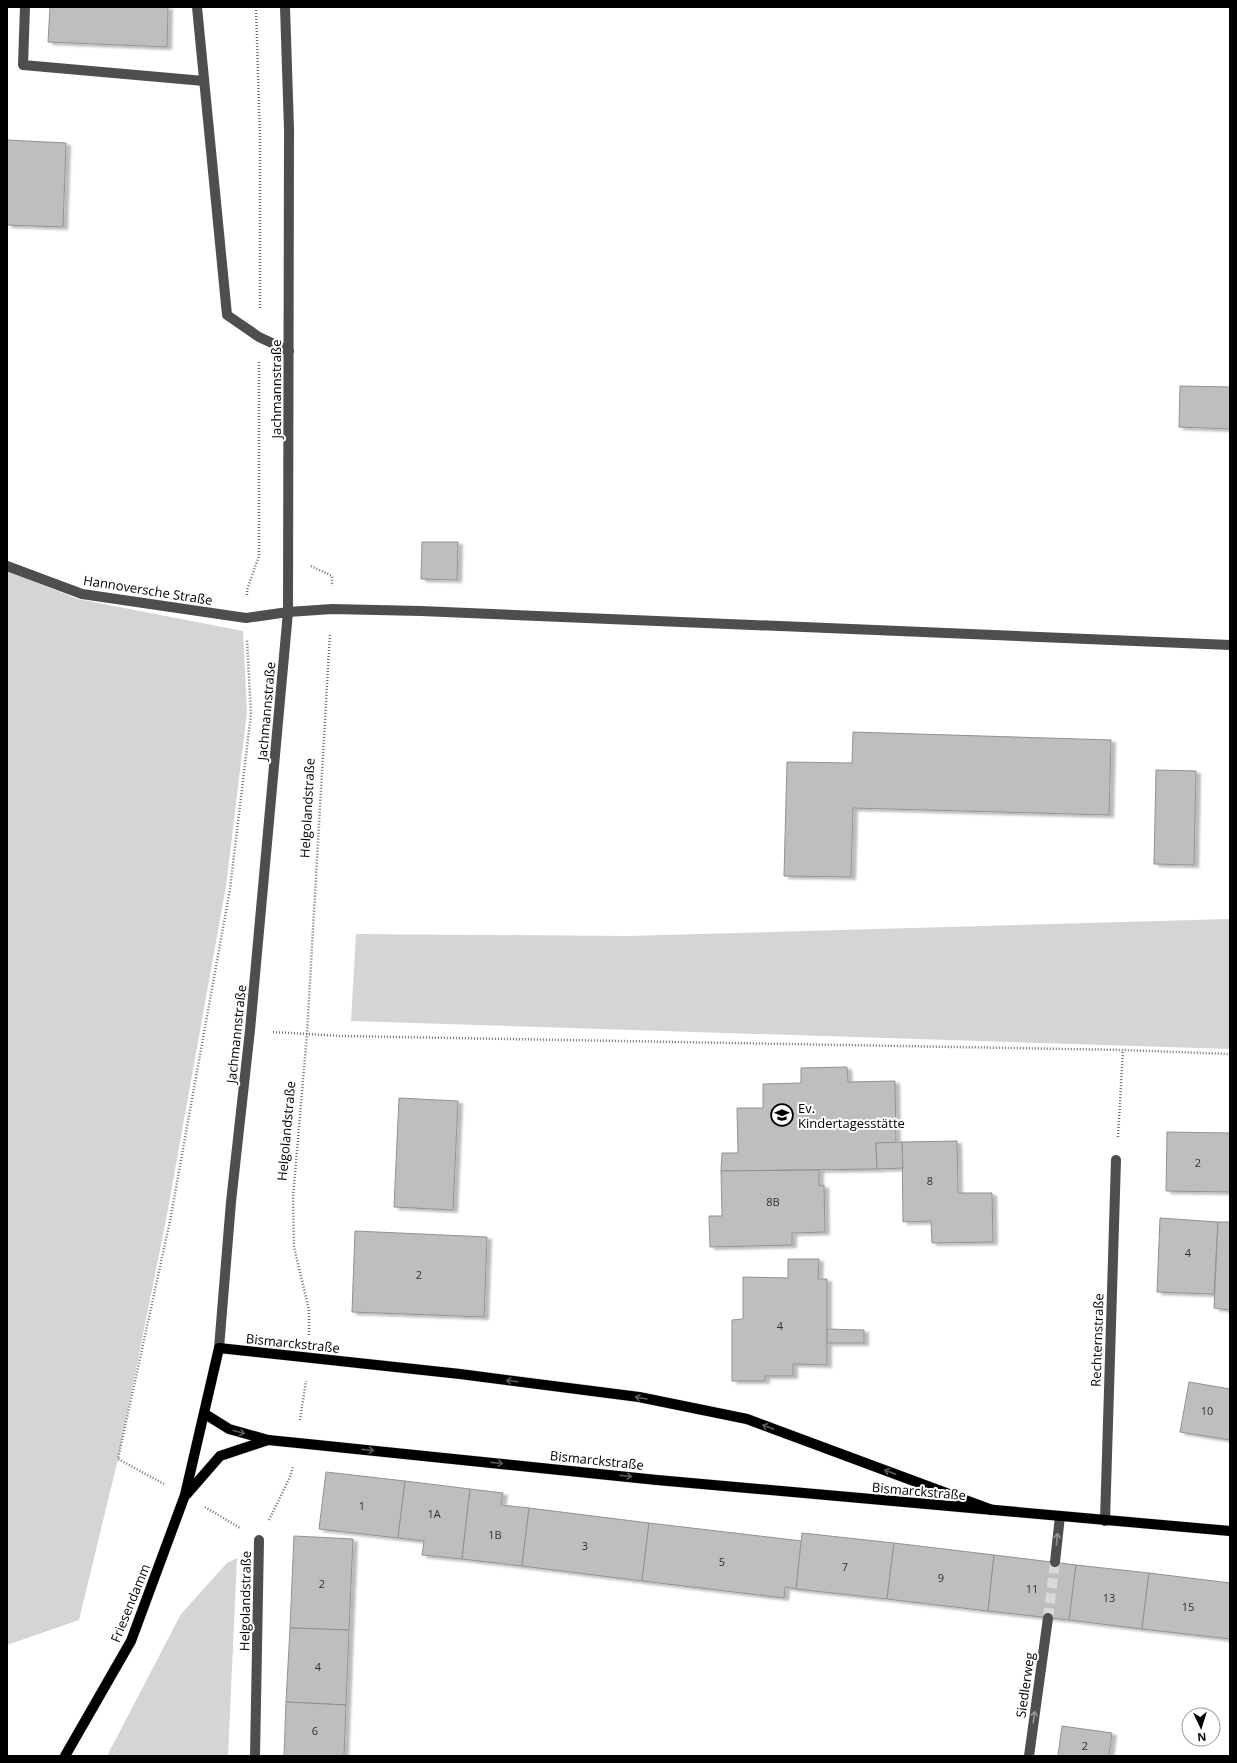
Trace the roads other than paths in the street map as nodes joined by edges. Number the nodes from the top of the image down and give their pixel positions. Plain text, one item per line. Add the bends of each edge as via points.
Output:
1 (25, 7) edge
2 (197, 7) edge
3 (286, 7) edge
4 (204, 81) junction
5 (289, 351) junction
6 (7, 566) edge
7 (288, 612) junction
8 (1230, 645) edge
9 (1116, 1160) road end
10 (219, 1348) junction
11 (205, 1414) junction
12 (268, 1440) junction
13 (185, 1496) junction
14 (992, 1510) junction
15 (1060, 1516) junction
16 (1105, 1521) junction
17 (1230, 1531) edge
18 (260, 1540) road end
19 (1055, 1562) tunnel mouth
20 (1048, 1618) tunnel mouth
21 (65, 1756) edge
22 (255, 1756) edge
23 (1028, 1756) edge

1 - 4 street via 23,65
2 - 4 street
3 - 5 street, Jachmannstraße
4 - 5 street via 227,315 260,337
5 - 7 street, Jachmannstraße
6 - 7 street, Hannoversche Straße via 82,594 246,618
7 - 8 street, Hannoversche Straße via 332,609 421,611
7 - 10 street, Jachmannstraße
9 - 16 street, Rechternstraße
10 - 11 main road, Jachmannstraße
14 -> 10 main road, Bismarckstraße via 747,1419 639,1397 460,1374
11 -> 12 main road, Bismarckstraße via 229,1429
11 - 13 main road, Friesendamm
12 - 13 main road, Friesendamm via 220,1456
12 -> 14 main road, Bismarckstraße via 650,1479
13 - 21 main road, Friesendamm via 131,1641
14 - 15 main road, Bismarckstraße
15 - 16 main road, Bismarckstraße
19 -> 15 street
16 - 17 main road, Bismarckstraße
18 - 22 street, Helgolandstraße
23 -> 20 street, Siedlerweg

